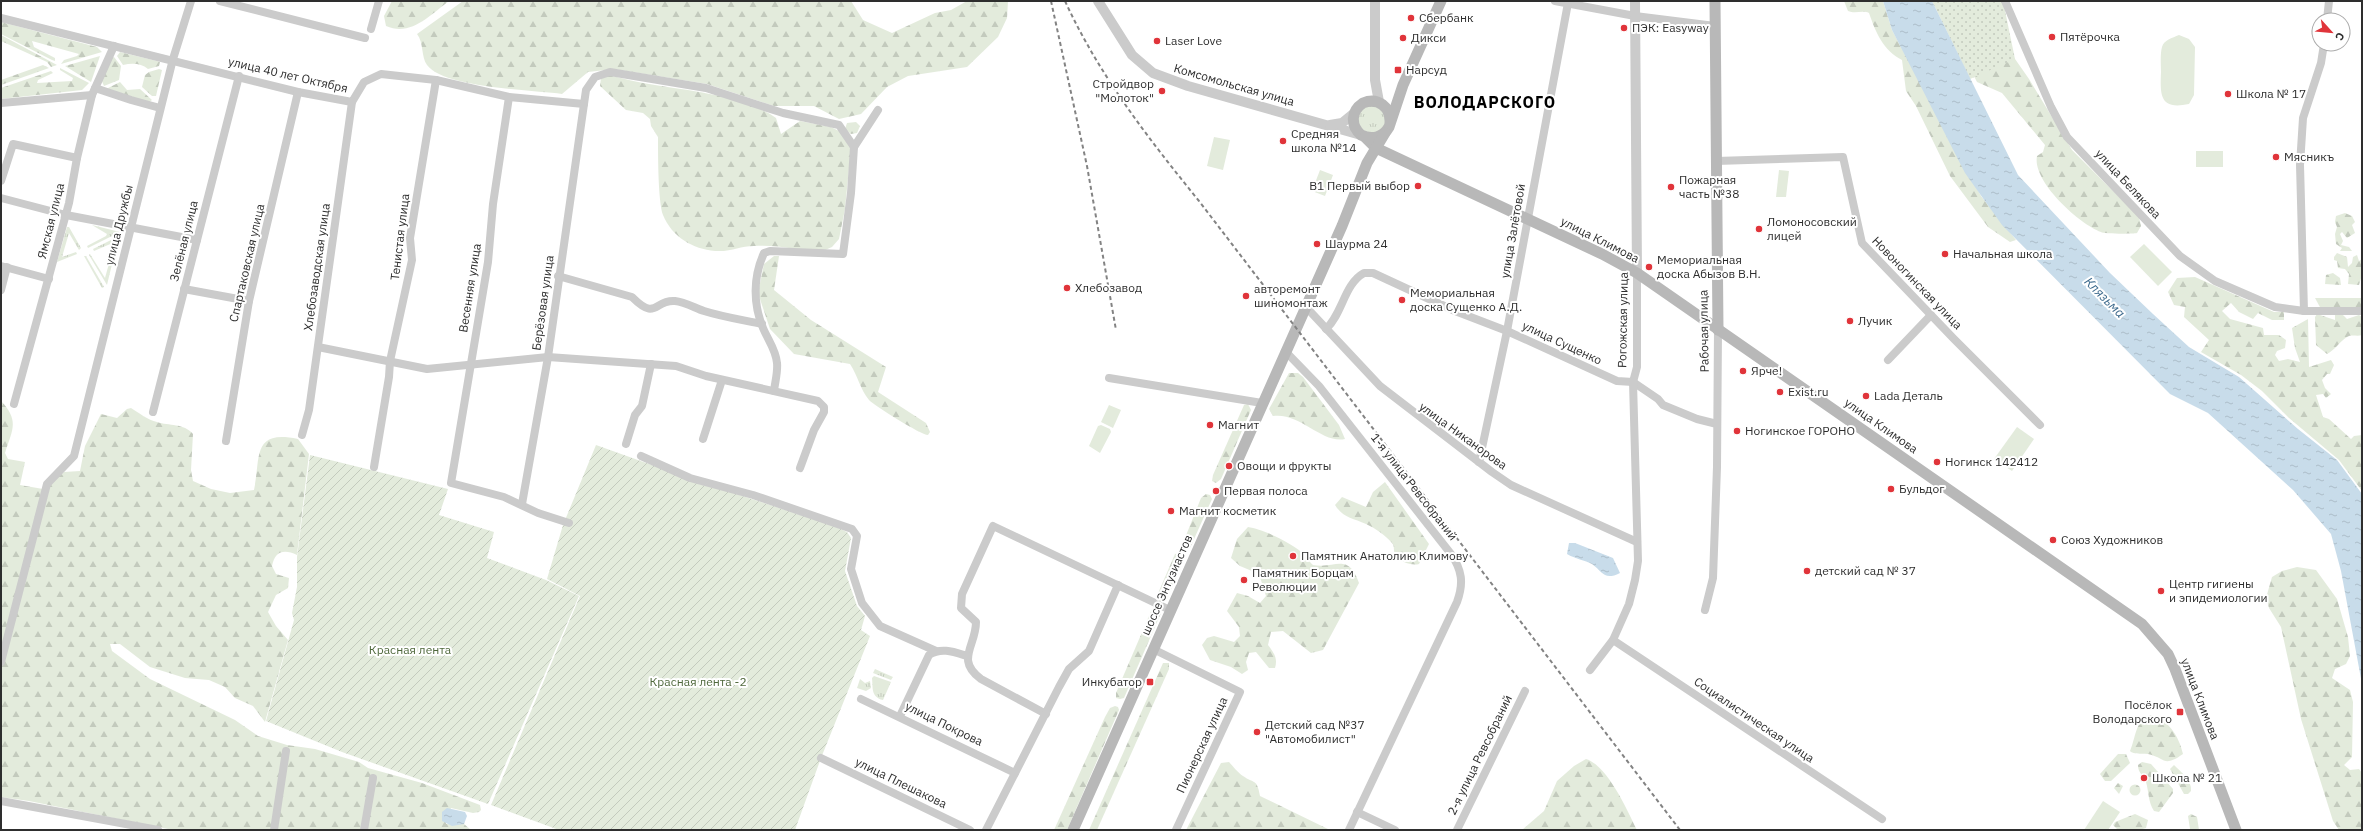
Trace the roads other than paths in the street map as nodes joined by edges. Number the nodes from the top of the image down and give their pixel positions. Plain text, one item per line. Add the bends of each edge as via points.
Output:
1 (191, 1) edge
2 (220, 1) edge
3 (379, 1) edge
4 (1098, 1) edge
5 (1375, 1) edge
6 (1441, 1) edge
7 (1555, 1) edge
8 (1635, 1) edge
9 (1715, 1) edge
10 (2004, 1) edge
11 (2329, 1) edge
12 (1568, 3) junction
13 (2328, 12) edge
14 (1635, 16) junction
15 (1, 18) edge
16 (1715, 26) junction
17 (371, 29) dead end
18 (365, 38) dead end
19 (114, 46) junction
20 (2323, 52) edge
21 (173, 59) junction
22 (239, 76) junction
23 (436, 80) junction
24 (1375, 80) junction
25 (1402, 87) junction
26 (94, 91) junction
27 (298, 92) junction
28 (509, 97) junction
29 (352, 102) junction
30 (1, 103) edge
31 (1363, 103) junction
32 (1380, 103) junction
33 (584, 104) junction
34 (160, 108) junction
35 (878, 110) dead end
36 (1353, 114) junction
37 (1326, 125) junction
38 (1387, 128) junction
39 (1364, 137) junction
40 (854, 147) junction
41 (1376, 148) junction
42 (1396, 157) junction
43 (77, 158) junction
44 (1716, 161) junction
45 (1368, 163) junction
46 (1, 181) edge
47 (1, 198) edge
48 (66, 215) junction
49 (1528, 219) junction
50 (130, 229) junction
51 (197, 240) junction
52 (4, 267) edge
53 (1637, 273) junction
54 (558, 276) junction
55 (49, 278) junction
56 (184, 289) junction
57 (1, 290) edge
58 (249, 301) junction
59 (1305, 306) junction
60 (2304, 310) junction
61 (2362, 312) edge
62 (1931, 315) junction
63 (762, 324) junction
64 (1326, 329) junction
65 (1718, 330) junction
66 (1507, 331) junction
67 (318, 347) junction
68 (1285, 351) junction
69 (548, 357) junction
70 (1888, 360) dead end
71 (390, 361) junction
72 (470, 364) junction
73 (651, 364) junction
74 (1109, 378) dead end
75 (722, 380) junction
76 (1633, 382) junction
77 (774, 391) junction
78 (1262, 403) junction
79 (14, 404) dead end
80 (153, 412) dead end
81 (1717, 424) junction
82 (2040, 425) dead end
83 (302, 435) dead end
84 (703, 438) dead end
85 (226, 441) dead end
86 (626, 444) dead end
87 (641, 456) dead end
88 (1479, 462) junction
89 (374, 467) dead end
90 (800, 468) dead end
91 (522, 504) junction
92 (569, 523) dead end
93 (1637, 542) junction
94 (1118, 585) junction
95 (1170, 610) junction
96 (1705, 610) dead end
97 (1613, 640) junction
98 (1153, 649) junction
99 (936, 651) junction
100 (967, 656) junction
101 (1, 662) edge
102 (1590, 670) dead end
103 (1524, 691) dead end
104 (861, 699) dead end
105 (1046, 714) junction
106 (900, 716) junction
107 (286, 751) dead end
108 (821, 758) dead end
109 (1015, 773) junction
110 (373, 778) dead end
111 (1, 801) edge
112 (1357, 812) junction
113 (1882, 819) dead end
114 (158, 830) edge
115 (274, 830) edge
116 (364, 830) edge
117 (970, 830) edge
118 (986, 830) edge
119 (1073, 830) edge
120 (1176, 830) edge
121 (1349, 830) edge
122 (1395, 830) edge
123 (1457, 830) edge
124 (2236, 830) edge

1 - 21 street, улица Дружбы
2 - 18 street
3 - 17 street
4 - 37 street, Комсомольская улица via 1132,55 1153,73 1182,84
5 - 24 street
6 - 25 main road, шоссе Энтузиастов
7 - 12 street
8 - 14 street, Рогожская улица
9 - 16 main road, Рабочая улица
10 - 60 street, улица Белякова via 2067,137 2174,250 2196,269 2230,289 2275,307
11 - 13 street
12 - 14 street
12 - 49 street, улица Залётовой
14 - 16 street
14 - 53 street, Рогожская улица
15 - 19 street, улица 40 лет Октября
16 - 44 main road, Рабочая улица
19 - 21 street, улица 40 лет Октября
19 - 26 street, Ямская улица
20 - 60 street via 2305,109 2301,137 2301,256
21 - 22 street, улица 40 лет Октября
21 - 34 street, улица Дружбы
22 - 27 street, улица 40 лет Октября
22 - 51 street, Зелёная улица
23 - 28 street, улица 40 лет Октября
23 - 29 street, улица 40 лет Октября via 381,74 364,82
23 - 71 street, Тенистая улица via 410,238 412,260
24 - 31 street
24 - 32 street
25 - 32 main road
25 - 38 main road, шоссе Энтузиастов
26 - 30 street
26 - 34 street
26 - 43 street, Ямская улица
27 - 29 street, улица 40 лет Октября
27 - 58 street, Спартаковская улица
28 - 33 street, улица 40 лет Октября
28 - 72 street, Весенняя улица via 493,204 488,262
29 - 67 street, Хлебозаводская улица
31 - 32 main road
31 - 36 main road
32 - 38 main road via 1388,111
33 - 40 street, Берёзовая улица via 589,83 602,74 610,72 662,80 706,88 783,113 839,125
33 - 54 street, Берёзовая улица
34 - 50 street, улица Дружбы
35 - 40 street
36 - 37 street, Комсомольская улица via 1342,123
36 - 39 main road via 1353,123
37 - 39 street, Комсомольская улица
38 - 39 main road via 1375,138
38 - 41 main road, шоссе Энтузиастов
38 - 42 main road via 1389,142
39 - 41 main road, улица Климова
39 - 45 main road via 1370,151
40 - 63 street via 843,254 764,253 755,292
41 - 42 main road, улица Климова
41 - 45 main road, шоссе Энтузиастов
42 - 49 main road, улица Климова
43 - 46 street via 13,144
43 - 48 street, Ямская улица
44 - 62 street, Новоногинская улица via 1843,157 1862,243
44 - 65 main road, Рабочая улица
45 - 59 main road, шоссе Энтузиастов
47 - 48 street
48 - 50 street
48 - 55 street, Ямская улица
49 - 53 main road, улица Климова
49 - 66 street, улица Залётовой
50 - 51 street
50 - 101 street, улица Дружбы via 74,456 47,484
51 - 56 street, Зелёная улица
52 - 55 street
52 - 57 street
53 - 65 main road, улица Климова
53 - 76 street, Рогожская улица via 1637,367
54 - 63 street via 632,297 649,309 658,308 668,301 677,301 705,311
54 - 69 street, Берёзовая улица
55 - 79 street, Ямская улица
56 - 58 street
56 - 80 street, Зелёная улица
58 - 85 street, Спартаковская улица
59 - 64 street, улица Никанорова
59 - 68 main road, шоссе Энтузиастов
60 - 61 street, улица Белякова
62 - 70 street
62 - 82 street, Новоногинская улица
63 - 77 street via 777,363
64 - 66 street, улица Сущенко via 1337,316 1354,280 1364,273 1373,273 1455,311
64 - 88 street, улица Никанорова via 1380,386
65 - 81 street, Рабочая улица
65 - 124 main road, улица Климова via 2142,624 2168,654 2175,669
66 - 76 street, улица Сущенко via 1617,381
66 - 88 street, улица Залётовой
67 - 71 street
67 - 83 street, Хлебозаводская улица via 309,410
68 - 78 main road, шоссе Энтузиастов
68 - 112 street, 1-я улица Ревсобраний via 1319,386 1430,527 1451,554 1461,575 1462,587 1458,602
69 - 72 street
69 - 73 street
69 - 91 street, Берёзовая улица
71 - 72 street via 427,369
71 - 89 street, Тенистая улица
72 - 91 street, Весенняя улица via 451,483
73 - 75 street via 676,366
73 - 86 street via 642,406 635,415
74 - 78 street
75 - 77 street
75 - 84 street
76 - 81 street, улица Сущенко via 1663,405
76 - 93 street, Рогожская улица
77 - 90 street via 818,401 824,406 824,412 814,430
78 - 95 main road, шоссе Энтузиастов
81 - 96 street, Рабочая улица via 1713,578
87 - 99 street via 690,478 753,494 852,529 857,536 851,569 862,603 880,626
88 - 93 street, улица Никанорова via 1511,485
91 - 92 street via 538,513
93 - 97 street, Рогожская улица via 1638,561 1629,604
94 - 95 street
94 - 100 street via 993,526 962,594 961,608 976,622 976,633
94 - 105 street via 1089,651 1069,668
95 - 98 main road, шоссе Энтузиастов
97 - 102 street, Рогожская улица
97 - 113 street, Социалистическая улица
98 - 119 main road, шоссе Энтузиастов
98 - 120 street, Пионерская улица via 1240,692
99 - 100 street
99 - 106 street via 929,655 924,664
100 - 105 street via 972,673
103 - 123 street, 2-я улица Ревсобраний
104 - 106 street, улица Покрова
105 - 109 street
106 - 109 street, улица Покрова
107 - 115 street
108 - 117 street, улица Плешакова
109 - 118 street
110 - 116 street
111 - 114 street
112 - 121 street, 1-я улица Ревсобраний
112 - 122 street

